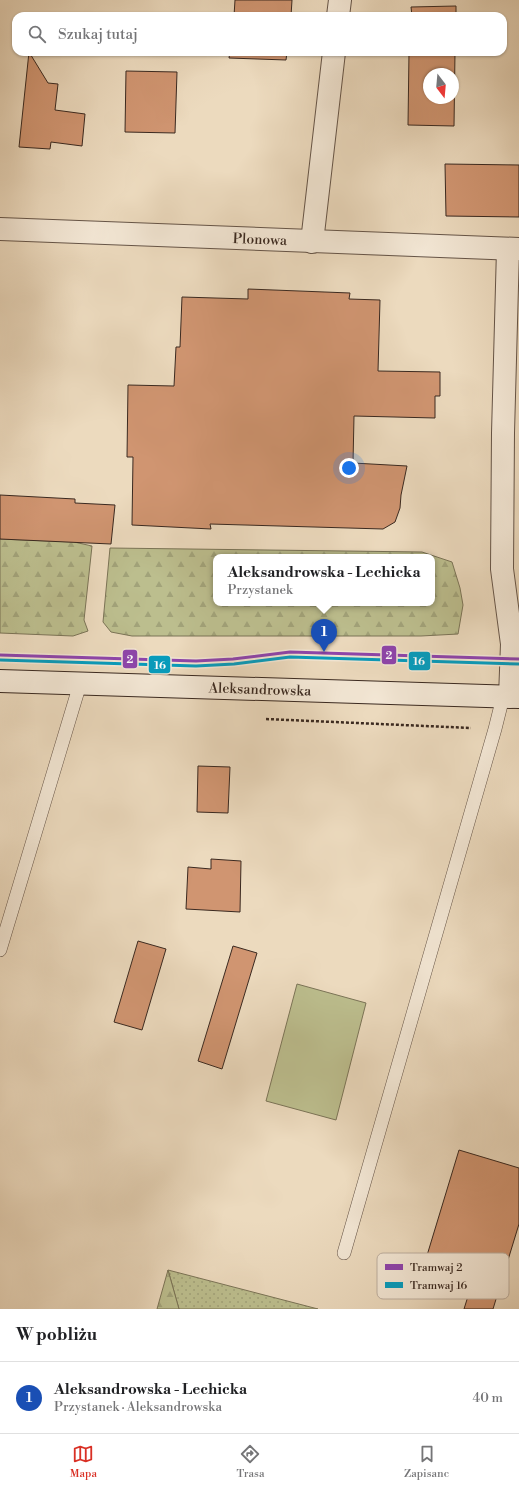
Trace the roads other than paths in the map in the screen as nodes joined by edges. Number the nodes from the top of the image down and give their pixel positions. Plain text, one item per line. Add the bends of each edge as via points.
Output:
1 (340, 0) edge
2 (338, 12) edge
3 (334, 56) edge
4 (0, 229) edge
5 (312, 242) junction
6 (514, 249) edge
7 (0, 681) edge
8 (80, 684) junction
9 (511, 697) edge
10 (0, 950) edge
11 (344, 1253) dead end

1 - 2 street
3 - 5 street
4 - 5 street, Plonowa
5 - 6 street, Plonowa
6 - 9 street via 503,433 502,569 512,644
7 - 8 street, Aleksandrowska
8 - 9 street, Aleksandrowska
8 - 10 lane
9 - 11 lane via 496,729

